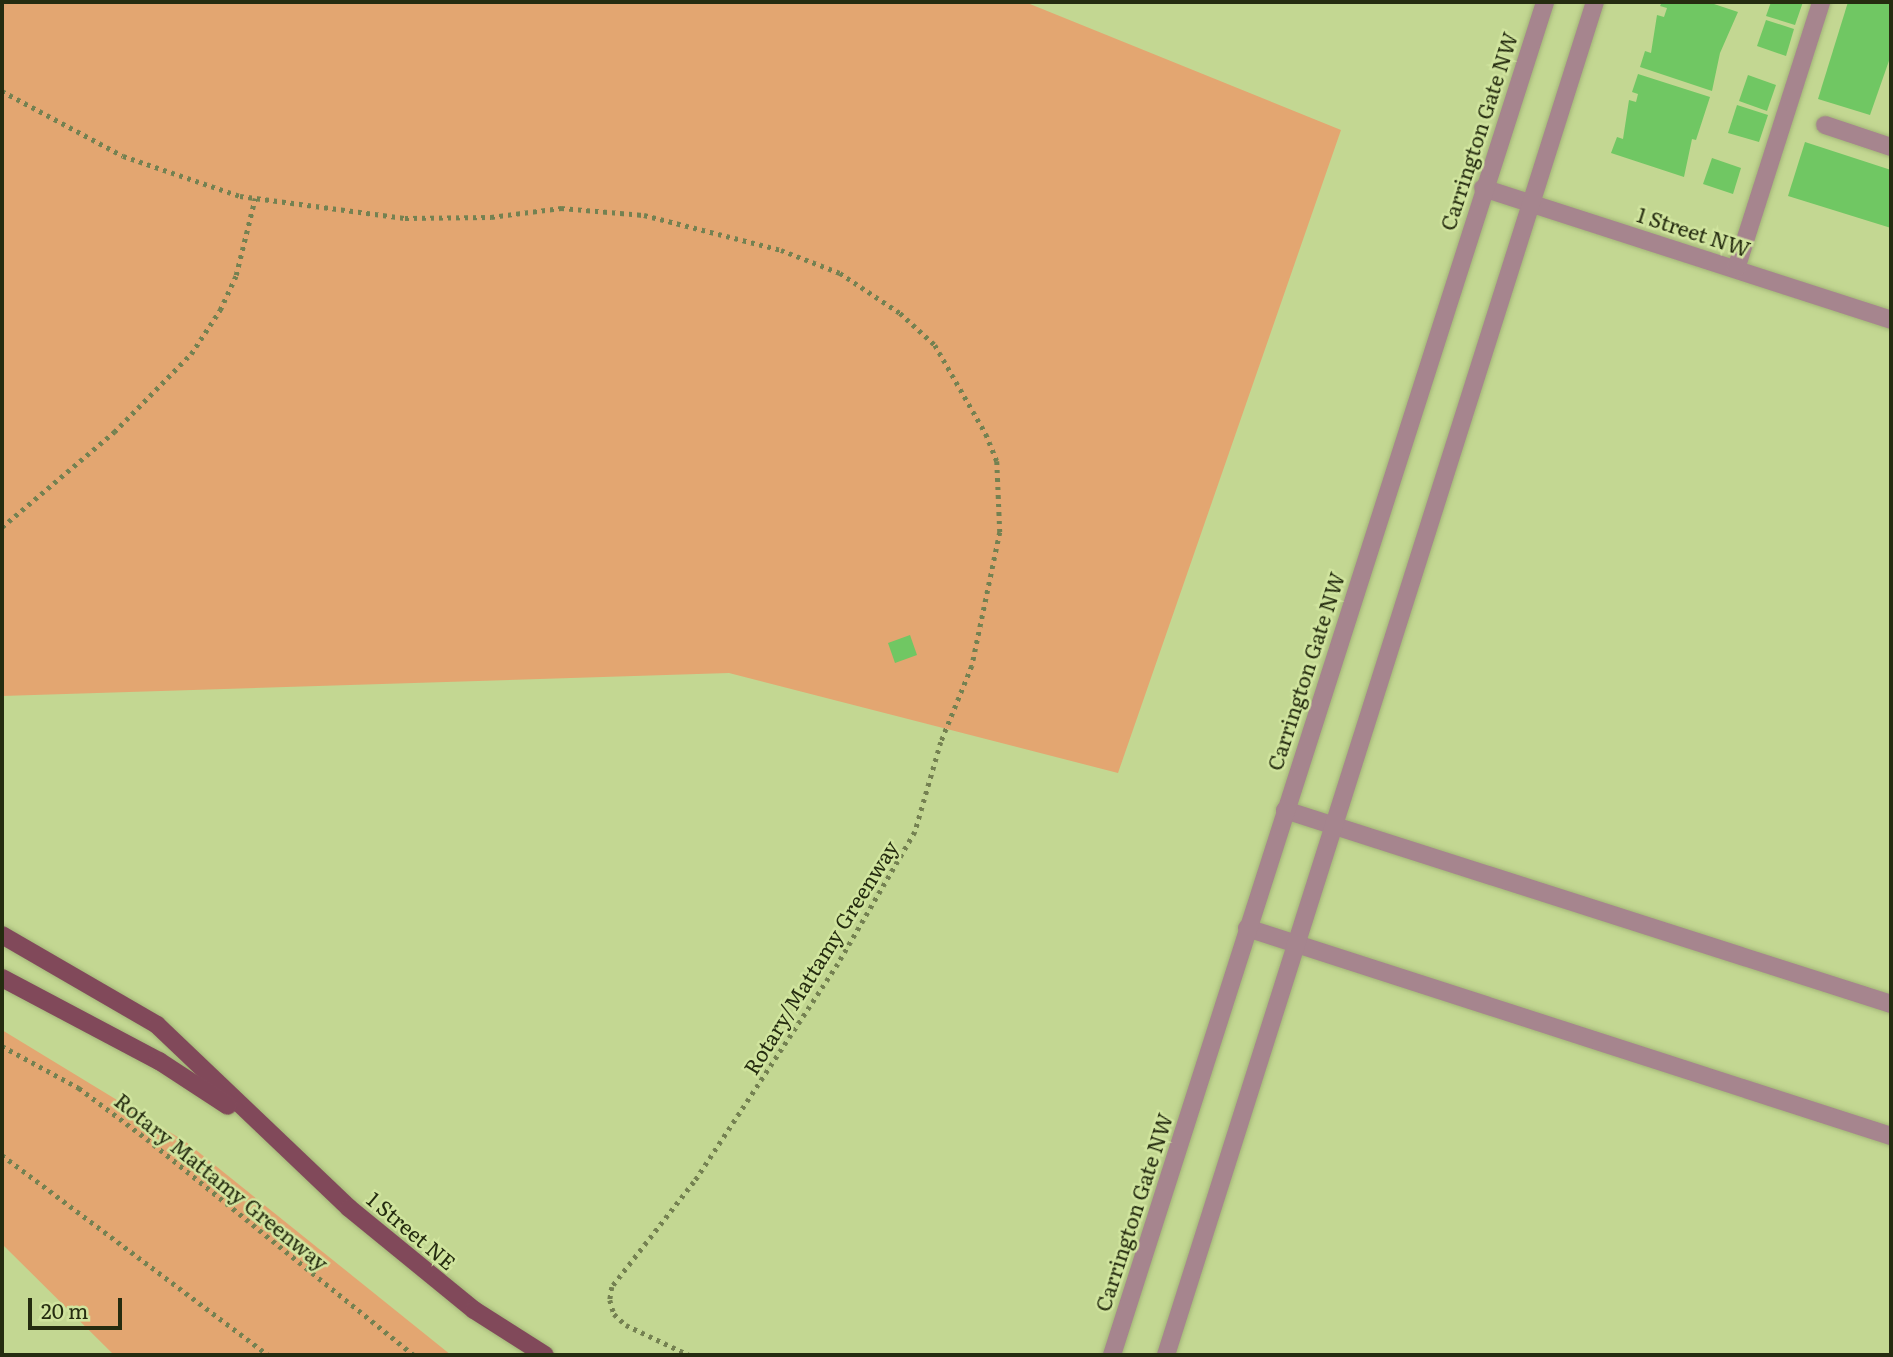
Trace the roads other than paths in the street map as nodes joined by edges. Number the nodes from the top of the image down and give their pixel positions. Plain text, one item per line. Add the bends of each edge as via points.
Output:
1 (1545, 2) edge
2 (1595, 2) edge
3 (1821, 2) edge
4 (1825, 125) dead end
5 (1891, 147) edge
6 (1483, 188) junction
7 (1530, 202) junction
8 (1736, 269) junction
9 (1891, 320) edge
10 (1285, 810) junction
11 (1333, 825) junction
12 (1247, 928) junction
13 (2, 935) edge
14 (1296, 943) junction
15 (2, 978) edge
16 (1891, 1004) edge
17 (260, 1127) junction
18 (1891, 1136) edge
19 (545, 1355) edge
20 (1112, 1355) edge
21 (1166, 1355) edge

1 - 6 street, Carrington Gate NW
2 - 7 street
3 - 8 street
4 - 5 street
6 - 7 street, 1 Street NW
6 - 10 street, Carrington Gate NW
7 - 8 street, 1 Street NW
7 - 11 street
8 - 9 street, 1 Street NW
10 - 11 street
10 - 12 street, Carrington Gate NW
11 - 14 street
11 - 16 street
12 - 14 street
12 - 20 street, Carrington Gate NW
13 - 17 main road, 1 Street NE via 157,1025
14 - 18 street
14 - 21 street
15 - 17 main road, 1 Street NE via 159,1061
17 - 19 main road, 1 Street NE via 430,1276

